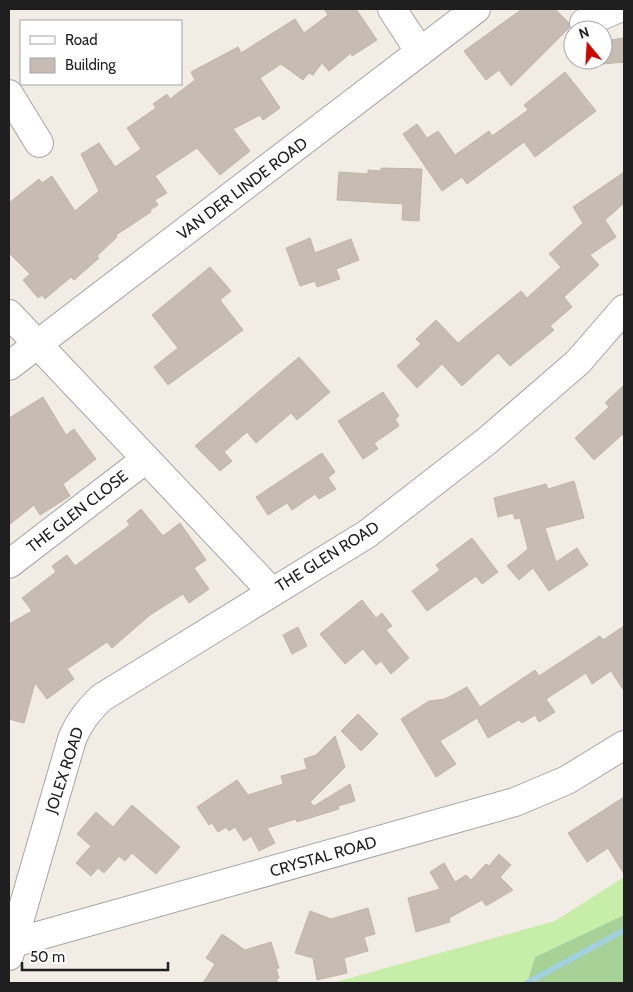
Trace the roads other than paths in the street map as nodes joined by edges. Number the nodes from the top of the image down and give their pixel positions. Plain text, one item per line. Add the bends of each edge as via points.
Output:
1 (392, 9) edge
2 (476, 9) edge
3 (618, 9) edge
4 (591, 20) edge
5 (420, 52) junction
6 (9, 94) edge
7 (39, 142) dead end
8 (624, 309) edge
9 (9, 314) edge
10 (37, 344) junction
11 (9, 366) edge
12 (146, 459) junction
13 (9, 564) edge
14 (272, 592) junction
15 (624, 745) edge
16 (11, 950) edge

1 - 5 street
2 - 5 street, VAN DER LINDE ROAD
3 - 4 street
5 - 10 street, VAN DER LINDE ROAD
6 - 7 street
8 - 14 street, THE GLEN ROAD via 578,362 488,440 367,534
9 - 10 street, THE GLEN ROAD
10 - 11 street, VAN DER LINDE ROAD
10 - 12 street, THE GLEN ROAD
12 - 13 street, THE GLEN CLOSE
12 - 14 street, THE GLEN ROAD
14 - 16 street, JOLEX ROAD via 101,698 83,717 72,739
15 - 16 street, CRYSTAL ROAD via 567,780 515,802

